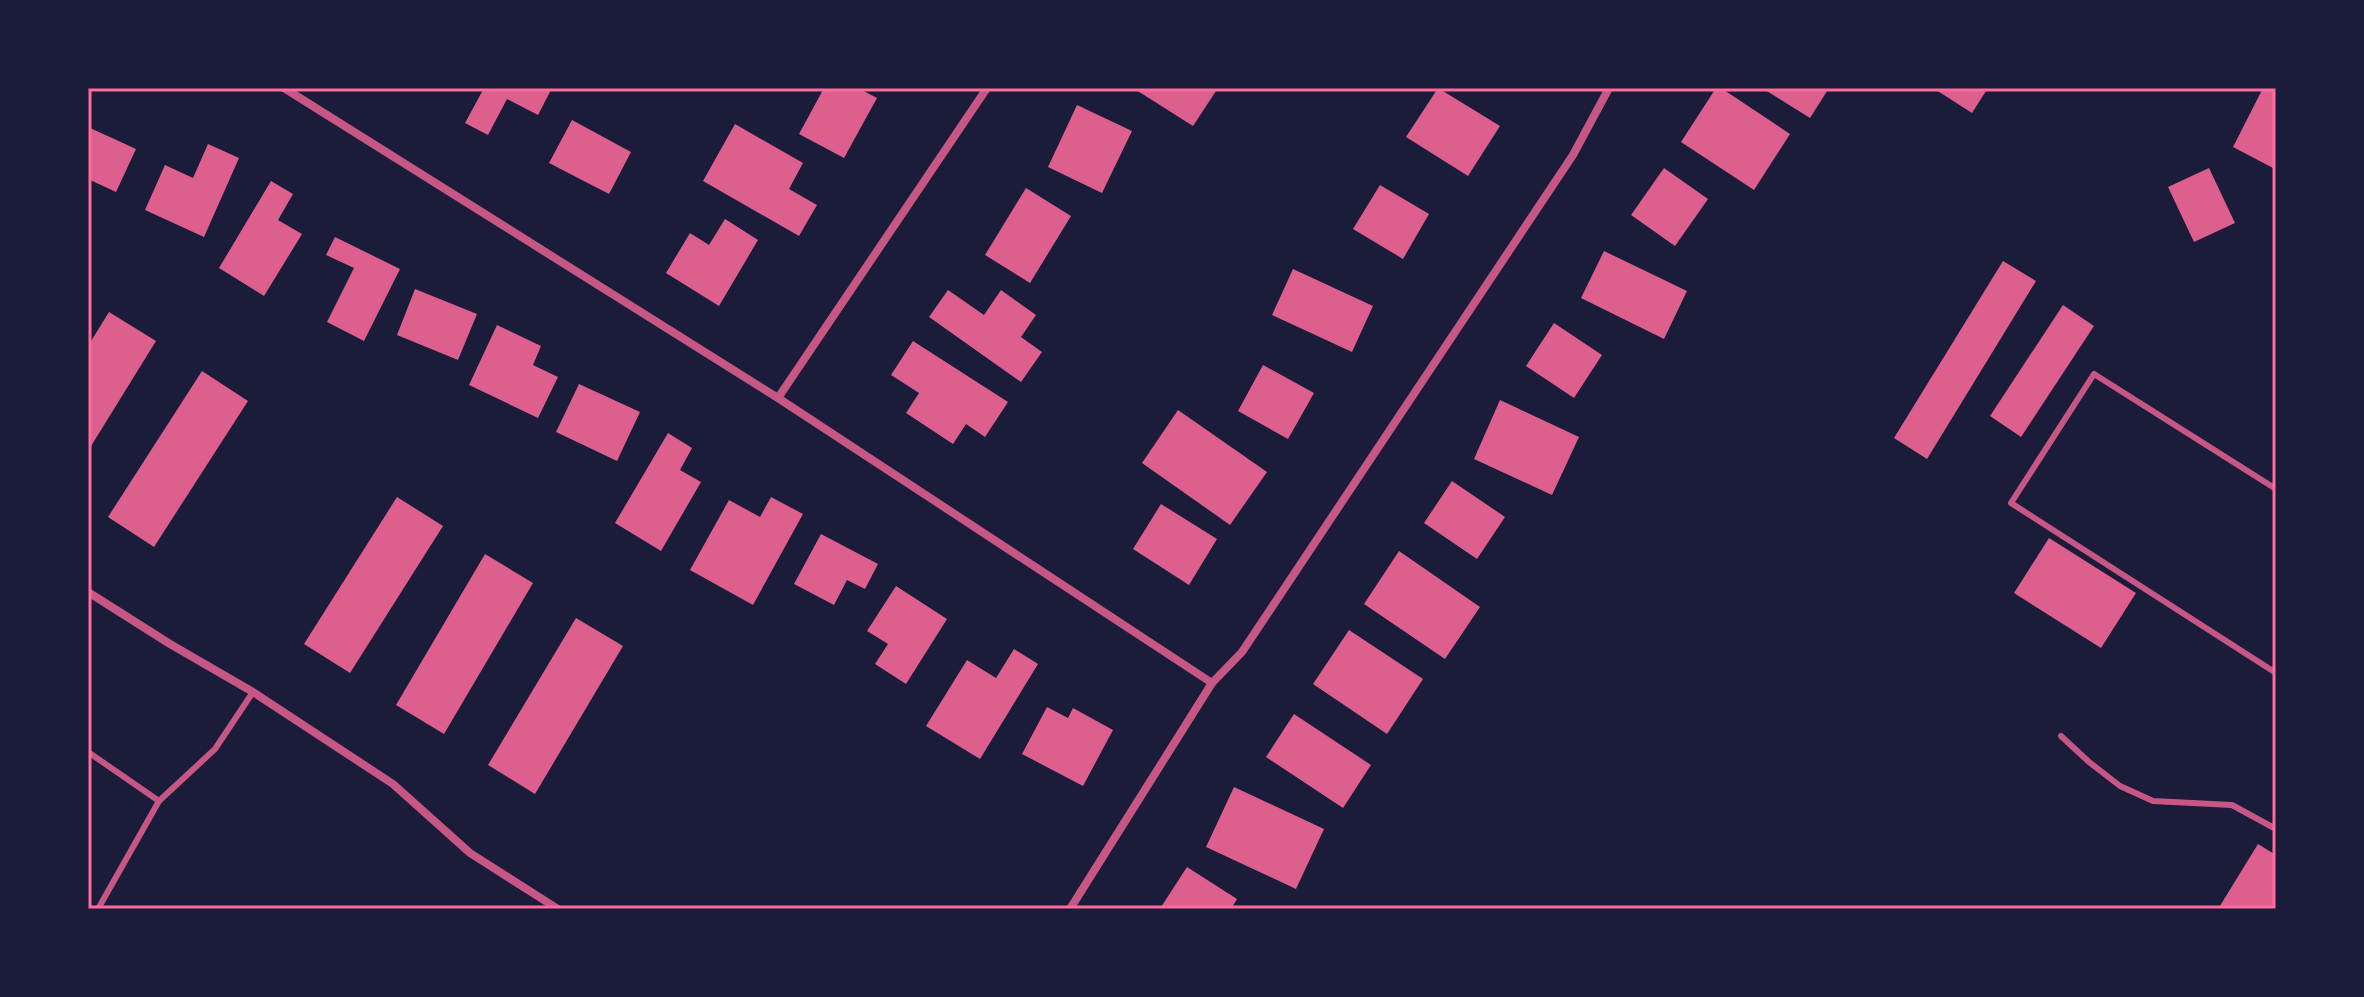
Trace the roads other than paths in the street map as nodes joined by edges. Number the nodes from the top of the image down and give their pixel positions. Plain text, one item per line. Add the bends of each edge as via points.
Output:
1 (284, 88) edge
2 (987, 88) edge
3 (1609, 88) edge
4 (778, 398) junction
5 (2276, 489) edge
6 (88, 592) edge
7 (2276, 673) edge
8 (1212, 683) junction
9 (253, 692) junction
10 (2061, 736) dead end
11 (88, 752) edge
12 (159, 801) junction
13 (2276, 829) edge
14 (98, 909) edge
15 (558, 909) edge
16 (1070, 909) edge

1 - 4 street
2 - 4 street
3 - 8 street via 1573,155 1242,652
4 - 8 street
5 - 7 lane via 2094,374 2011,503
6 - 9 street
8 - 16 street
9 - 12 lane via 215,749
9 - 15 street via 393,784 470,853
10 - 13 lane via 2120,786 2153,801 2232,805
11 - 12 lane
12 - 14 lane

